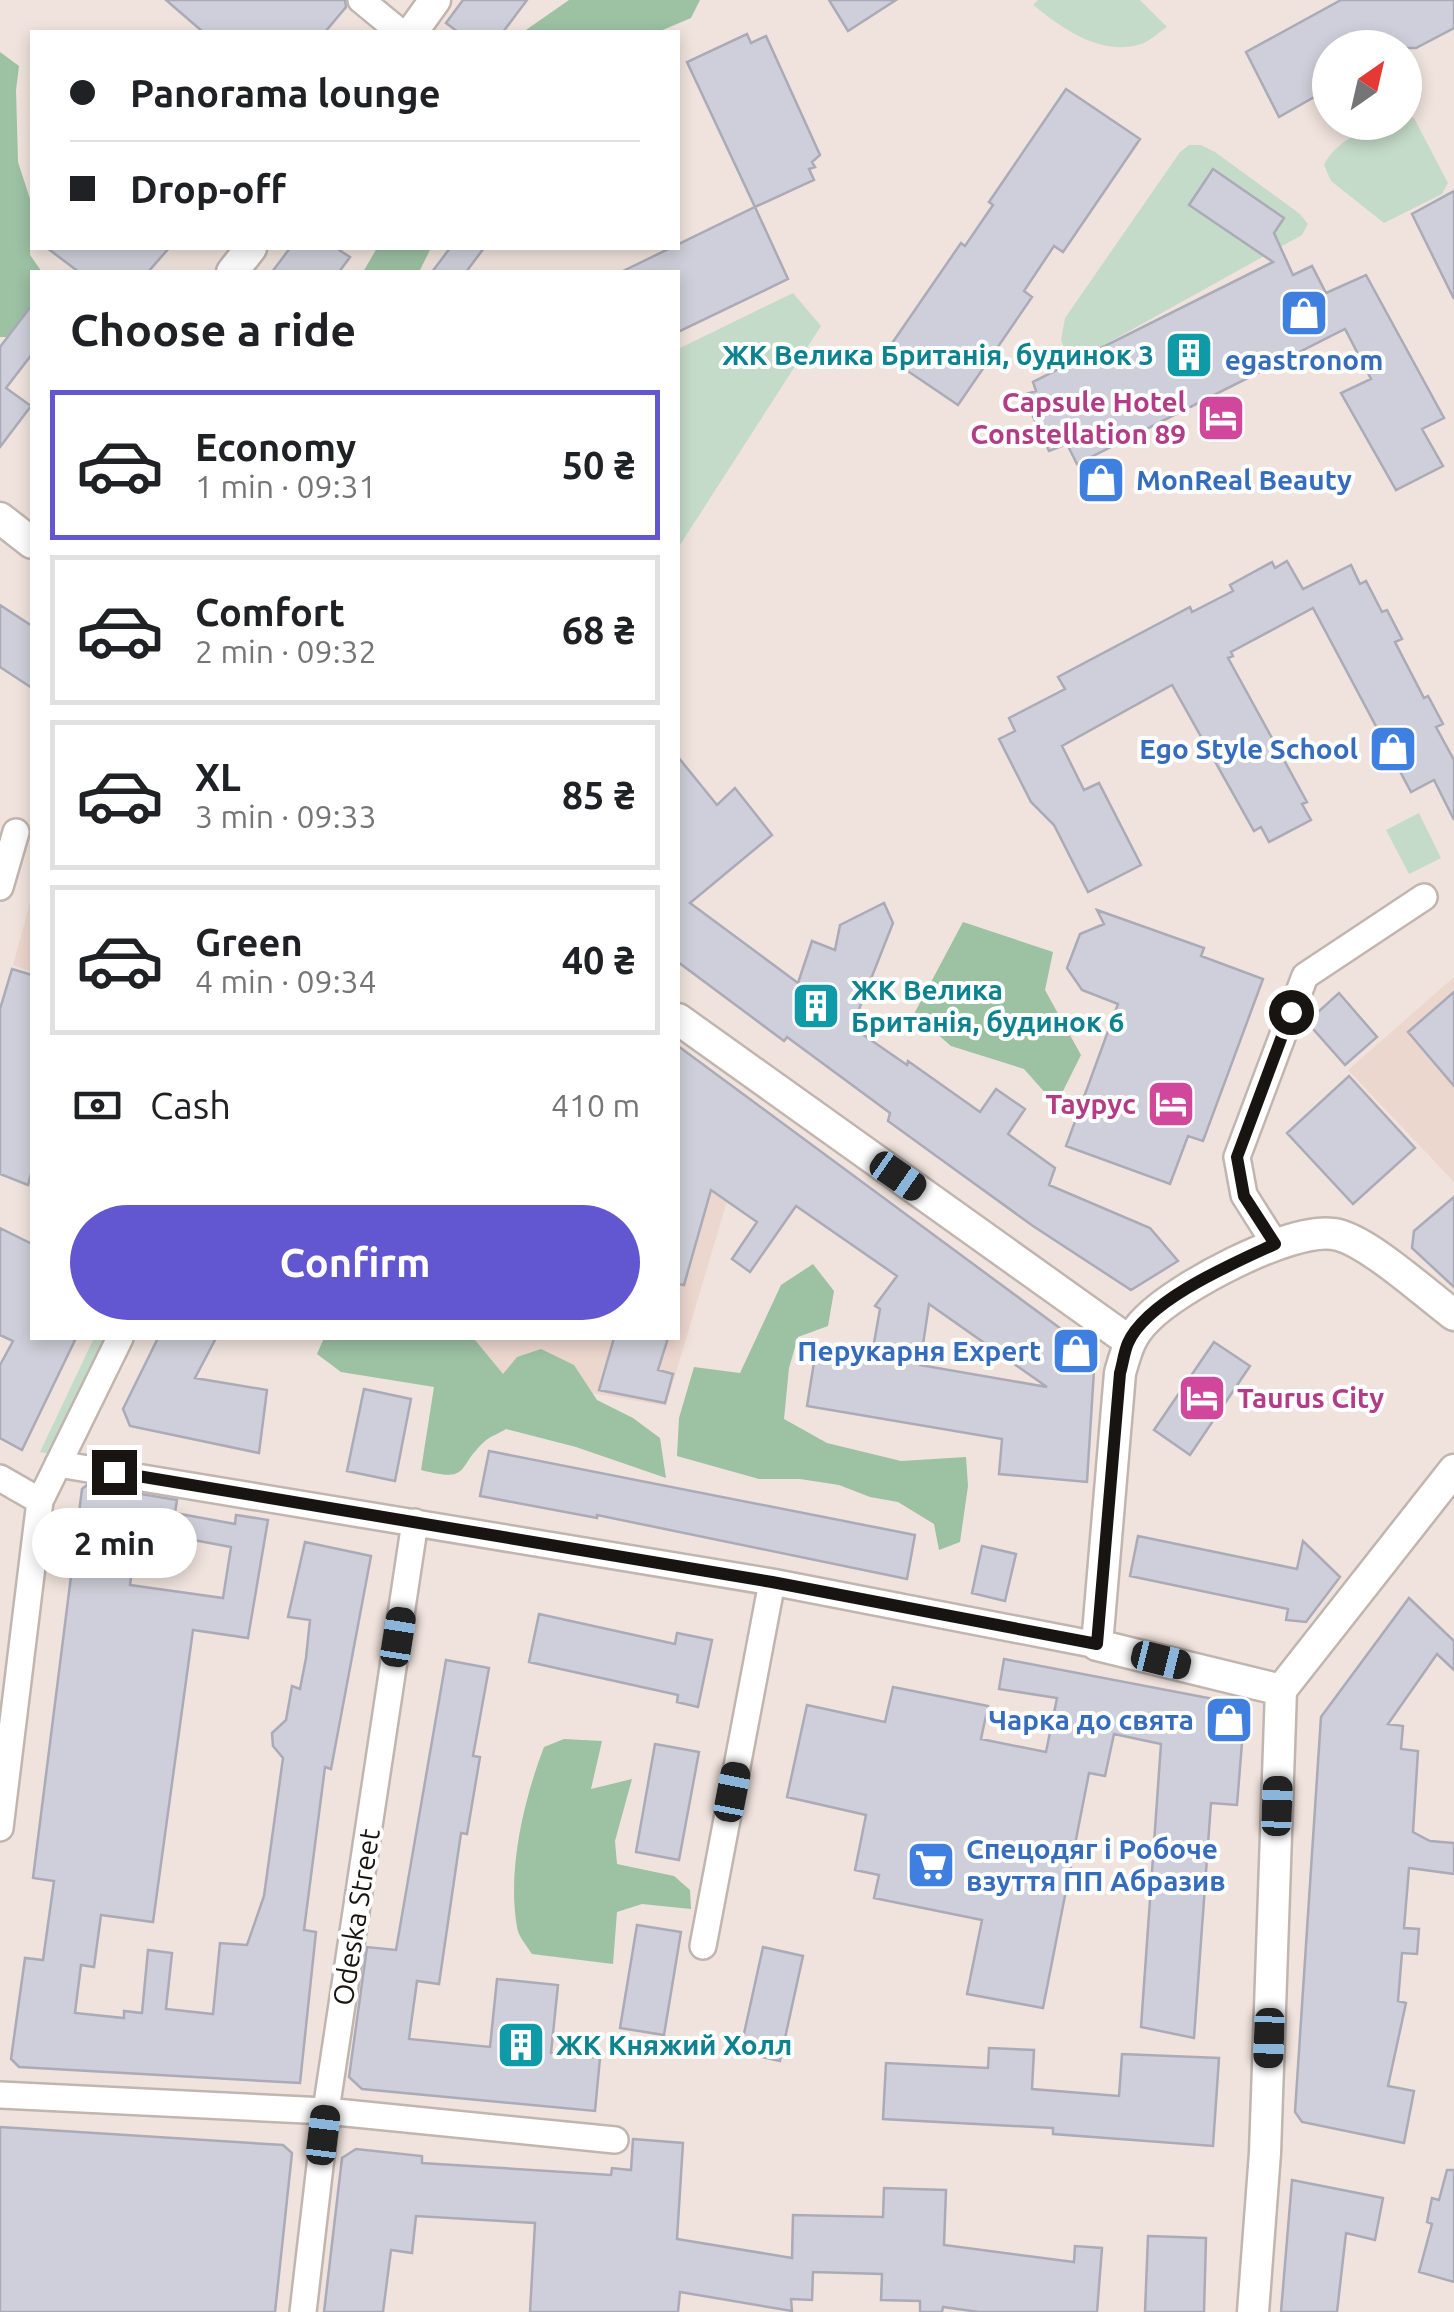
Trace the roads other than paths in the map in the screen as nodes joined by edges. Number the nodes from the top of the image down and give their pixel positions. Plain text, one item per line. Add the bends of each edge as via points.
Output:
1 (361, 0) edge
2 (435, 0) edge
3 (398, 30) edge
4 (413, 30) edge
5 (249, 250) edge
6 (234, 270) edge
7 (0, 518) edge
8 (30, 540) edge
9 (16, 832) dead end
10 (0, 888) edge
11 (1424, 897) dead end
12 (680, 1020) edge
13 (1275, 1244) junction
14 (1454, 1316) edge
15 (119, 1340) edge
16 (1129, 1340) junction
17 (58, 1464) junction
18 (1454, 1470) edge
19 (0, 1478) edge
20 (40, 1500) junction
21 (415, 1522) junction
22 (772, 1582) junction
23 (1097, 1644) junction
24 (1281, 1690) junction
25 (0, 1828) edge
26 (703, 1946) dead end
27 (0, 2094) edge
28 (326, 2110) junction
29 (614, 2140) dead end
30 (303, 2312) edge
31 (1253, 2312) edge

1 - 3 street
2 - 4 street
5 - 6 street
7 - 8 street
9 - 10 street
11 - 13 street via 1305,976 1237,1157 1244,1196
12 - 16 street
13 - 14 street via 1334,1234 1358,1242
13 - 16 street via 1174,1297
15 - 17 street
16 - 23 street via 1120,1373
17 - 20 street
17 - 21 street
18 - 24 street
19 - 20 street
20 - 25 street
21 - 22 street
21 - 28 street, Odeska Street
22 - 23 street
22 - 26 street
23 - 24 street
24 - 31 street
27 - 28 street
28 - 29 street
28 - 30 street, Odeska Street

